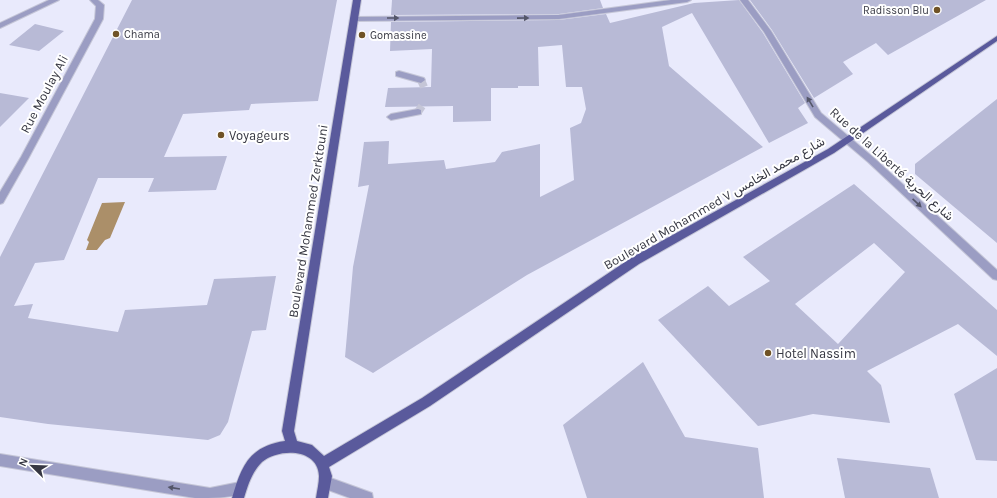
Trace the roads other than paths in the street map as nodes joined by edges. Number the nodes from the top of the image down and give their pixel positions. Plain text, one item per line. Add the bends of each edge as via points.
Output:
1 (55, 0) edge
2 (94, 0) edge
3 (357, 0) edge
4 (687, 0) edge
5 (744, 0) edge
6 (354, 19) junction
7 (0, 26) edge
8 (997, 38) edge
9 (399, 74) dead end
10 (421, 80) dead end
11 (418, 112) dead end
12 (391, 117) dead end
13 (847, 139) junction
14 (0, 200) edge
15 (997, 276) edge
16 (292, 445) junction
17 (0, 460) edge
18 (322, 464) junction
19 (325, 482) junction
20 (239, 493) edge
21 (322, 498) edge
22 (367, 498) edge

1 - 7 street
2 - 14 street, Rue Moulay Ali via 100,5 99,19
3 - 6 main road, Boulevard Mohammed Zerktouni
6 -> 4 street via 560,17
13 -> 5 street, Rue de la Liberté شارع الحرية via 818,115 767,31
6 - 16 main road, Boulevard Mohammed Zerktouni via 288,431
8 - 13 main road, Boulevard Mohammed V شارع محمد الخامس
9 - 10 street
11 - 12 street
13 -> 15 street, Rue de la Liberté شارع الحرية
13 - 18 main road, Boulevard Mohammed V شارع محمد الخامس via 831,151 635,261 426,402
16 - 18 main road via 309,450
16 - 20 main road via 281,446 260,456 251,465
20 -> 17 street via 210,494
18 - 19 main road
19 - 21 main road
19 - 22 street

